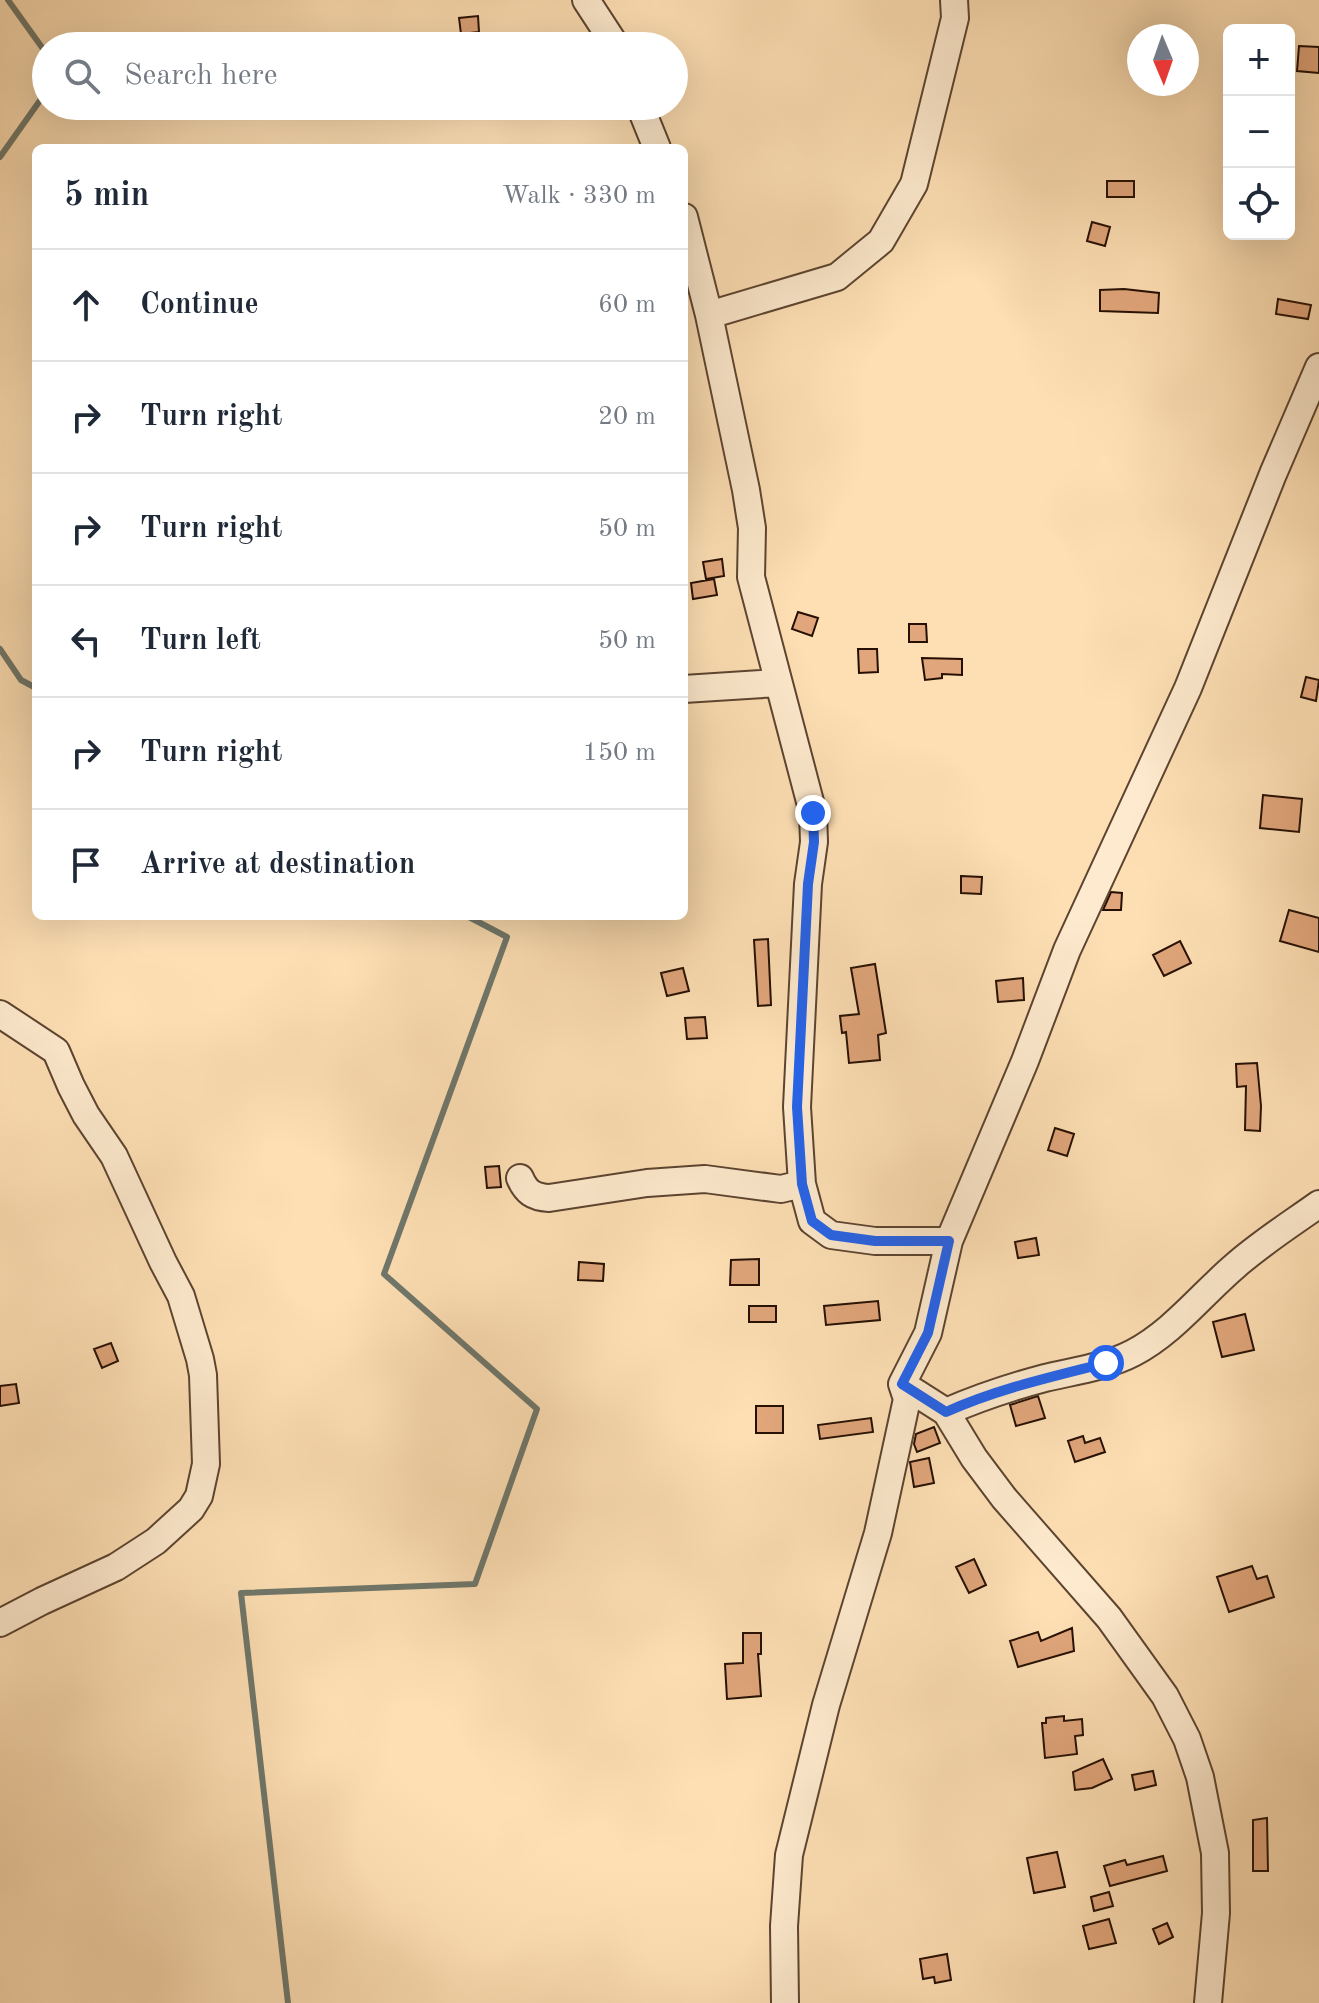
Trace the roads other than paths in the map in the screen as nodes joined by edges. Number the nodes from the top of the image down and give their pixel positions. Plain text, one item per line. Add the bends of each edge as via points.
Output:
1 (586, 0) edge
2 (954, 0) edge
3 (607, 32) edge
4 (646, 120) edge
5 (655, 144) edge
6 (688, 246) edge
7 (693, 283) edge
8 (709, 315) junction
9 (1319, 367) edge
10 (778, 683) junction
11 (688, 689) edge
12 (0, 1014) edge
13 (520, 1178) dead end
14 (802, 1184) junction
15 (1319, 1204) edge
16 (949, 1241) junction
17 (902, 1384) junction
18 (946, 1412) junction
19 (0, 1623) edge
20 (785, 2003) edge
21 (1208, 2003) edge

1 - 3 street
2 - 8 street via 955,18 914,184 881,241 837,277
4 - 5 street
6 - 7 street
7 - 8 street
8 - 10 street via 746,490 751,577
9 - 16 street via 1188,688 1067,950
10 - 11 street
10 - 14 street via 813,813 797,1107
12 - 19 street via 56,1051 181,1296 203,1375 206,1464 191,1509 156,1541 116,1567
13 - 14 street via 524,1189 549,1198 705,1179 781,1189
14 - 16 street via 812,1221 831,1235
15 - 18 street via 1237,1263 1169,1329 1132,1354 977,1398
16 - 17 street via 928,1333
17 - 18 street
17 - 20 street via 907,1399 878,1533 826,1705 789,1855
18 - 21 street via 1004,1498 1109,1618 1165,1696 1187,1739 1215,1853

